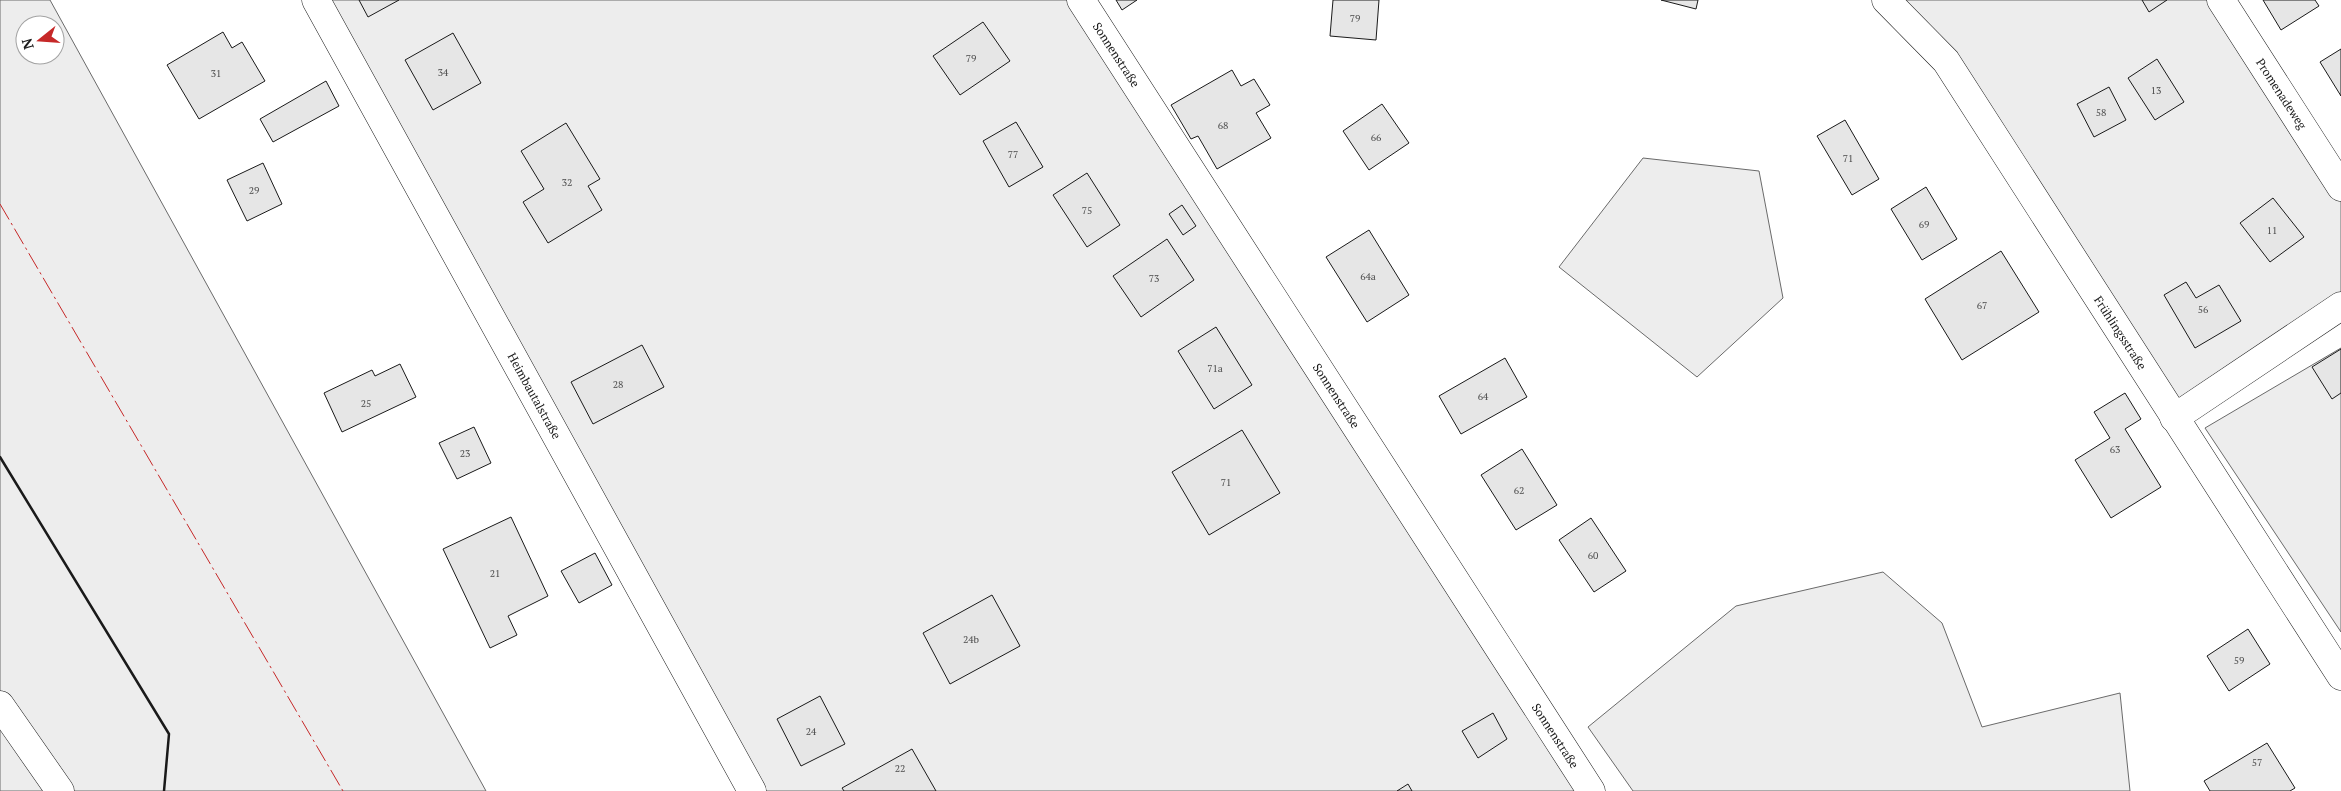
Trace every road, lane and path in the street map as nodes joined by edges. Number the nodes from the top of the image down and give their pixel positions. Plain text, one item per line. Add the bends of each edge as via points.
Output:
1 (316, 0) edge
2 (1080, 0) edge
3 (1886, 0) edge
4 (2221, 0) edge
5 (2341, 187) edge
6 (2341, 306) edge
7 (2174, 418) junction
8 (2341, 676) edge
9 (0, 705) edge
10 (60, 791) edge
11 (752, 791) edge
12 (1591, 791) edge

1 - 11 main road, Heimbautalstraße
2 - 12 main road, Sonnenstraße
3 - 7 main road, Frühlingsstraße via 1946,61
4 - 5 main road, Promenadeweg
6 - 7 main road
7 - 8 main road, Frühlingsstraße
9 - 10 main road

